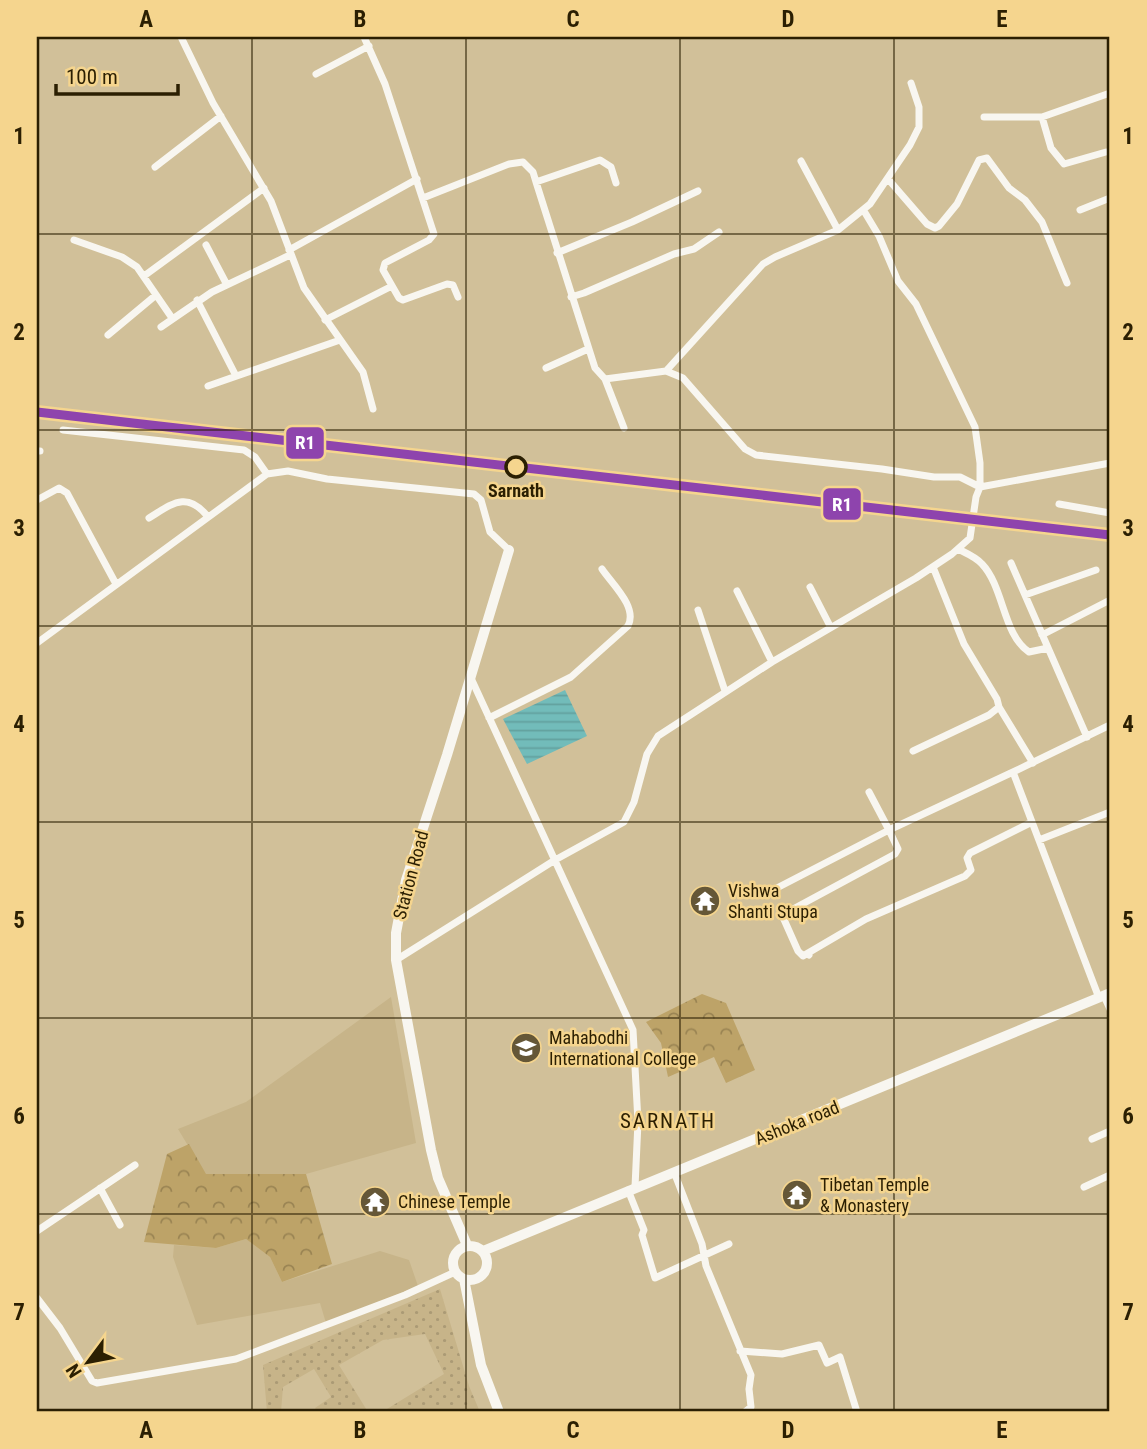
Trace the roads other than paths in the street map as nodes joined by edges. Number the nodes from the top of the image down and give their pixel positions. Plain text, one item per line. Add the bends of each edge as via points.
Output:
1 (181, 37) edge
2 (364, 37) edge
3 (369, 46) junction
4 (316, 74) dead end
5 (911, 83) dead end
6 (1110, 93) edge
7 (221, 116) junction
8 (984, 117) dead end
9 (1042, 117) junction
10 (1106, 152) dead end
11 (801, 161) dead end
12 (155, 167) dead end
13 (417, 179) junction
14 (888, 179) junction
15 (536, 182) junction
16 (616, 183) dead end
17 (264, 188) junction
18 (698, 191) dead end
19 (423, 198) junction
20 (1110, 198) edge
21 (1080, 210) dead end
22 (864, 211) junction
23 (838, 230) junction
24 (719, 232) dead end
25 (74, 240) dead end
26 (206, 245) dead end
27 (290, 253) junction
28 (557, 253) junction
29 (144, 276) junction
30 (1067, 283) dead end
31 (227, 285) junction
32 (392, 286) junction
33 (156, 295) junction
34 (458, 297) dead end
35 (571, 297) junction
36 (197, 300) junction
37 (172, 318) junction
38 (326, 320) junction
39 (160, 327) dead end
40 (108, 335) dead end
41 (340, 340) junction
42 (588, 349) junction
43 (546, 368) dead end
44 (666, 371) junction
45 (236, 376) junction
46 (605, 379) junction
47 (208, 386) dead end
48 (373, 409) dead end
49 (624, 428) dead end
50 (63, 430) dead end
51 (1110, 463) edge
52 (267, 474) junction
53 (980, 487) junction
54 (37, 500) edge
55 (1059, 504) dead end
56 (1110, 513) edge
57 (208, 517) junction
58 (149, 518) dead end
59 (958, 549) junction
60 (509, 550) joint
61 (1011, 563) dead end
62 (933, 567) junction
63 (602, 569) dead end
64 (1096, 569) dead end
65 (116, 584) junction
66 (810, 587) dead end
67 (737, 591) dead end
68 (1025, 594) junction
69 (1110, 600) edge
70 (698, 610) dead end
71 (830, 626) junction
72 (1042, 635) junction
73 (37, 643) edge
74 (1048, 648) junction
75 (772, 662) junction
76 (470, 676) junction
77 (725, 691) junction
78 (999, 707) junction
79 (489, 718) junction
80 (1110, 725) edge
81 (1087, 737) junction
82 (913, 751) dead end
83 (1033, 763) junction
84 (1013, 772) junction
85 (869, 792) dead end
86 (1110, 812) edge
87 (1032, 822) junction
88 (889, 830) junction
89 (1040, 840) junction
90 (555, 859) junction
91 (773, 890) dead end
92 (396, 960) junction
93 (1104, 996) edge
94 (1110, 1009) edge
95 (1110, 1131) edge
96 (1092, 1139) dead end
97 (135, 1165) dead end
98 (674, 1172) junction
99 (1110, 1175) edge
100 (1084, 1187) dead end
101 (100, 1188) junction
102 (632, 1189) junction
103 (120, 1226) dead end
104 (37, 1231) edge
105 (729, 1244) dead end
106 (467, 1245) junction
107 (482, 1251) junction
108 (703, 1255) junction
109 (460, 1275) junction
110 (37, 1298) edge
111 (740, 1352) junction
112 (499, 1412) edge
113 (745, 1412) edge
114 (857, 1412) edge

1 - 7 street
2 - 3 street
3 - 4 street
3 - 13 street
5 - 14 street via 920,121
6 - 9 street
7 - 12 street
7 - 17 street
8 - 9 street
9 - 10 street via 1051,148 1064,164
11 - 23 street
13 - 19 street
13 - 27 street
14 - 22 street
14 - 30 street via 935,228 957,204 979,160 987,158 1042,222
15 - 16 street via 600,160 611,167
15 - 19 street via 528,166 517,162
15 - 28 street
17 - 27 street
17 - 29 street
18 - 28 street
19 - 32 street via 435,234 383,264
20 - 21 street
22 - 23 street
22 - 53 street via 898,281 916,304 975,427
23 - 44 street via 763,264
24 - 35 street via 694,249
25 - 29 street via 122,257
26 - 31 street
27 - 31 street
27 - 38 street via 304,288
28 - 35 street
29 - 33 street
31 - 36 street
32 - 34 street via 404,300 447,284 453,285
32 - 38 street
33 - 37 street
33 - 40 street
35 - 42 street
36 - 37 street
36 - 45 street
37 - 39 street
38 - 41 street
41 - 45 street
41 - 48 street via 363,372
42 - 43 street
42 - 46 street
44 - 46 street
44 - 53 street via 682,378 749,452 934,478 960,477
45 - 47 street
46 - 49 street
50 - 52 street via 244,450
51 - 53 street
52 - 57 street
52 - 60 street via 288,471 474,494 481,500 491,531
53 - 59 street via 970,538
54 - 65 street via 59,488 67,493
55 - 56 street
57 - 58 street via 196,504 184,501
57 - 65 street
59 - 62 street
59 - 74 street via 982,564 992,579 1022,648 1029,652
60 - 76 street, Station Road
61 - 68 street
62 - 71 street
62 - 78 street via 964,644
63 - 79 street via 630,609 628,626 577,673
64 - 68 street
65 - 73 street
66 - 71 street
67 - 75 street
68 - 72 street
69 - 72 street
70 - 77 street
71 - 75 street
72 - 74 street
74 - 81 street
75 - 77 street
76 - 79 street
76 - 92 street, Station Road via 406,880
77 - 90 street via 666,729 651,745 624,822
78 - 82 street
78 - 83 street
79 - 90 street
80 - 81 street
81 - 83 street
83 - 84 street
84 - 87 street
84 - 88 street
85 - 88 street
86 - 89 street
87 - 88 street via 970,853 971,870 965,876 866,919 803,956 782,915 895,854 898,849
87 - 89 street
88 - 91 street
89 - 93 street
90 - 92 street
90 - 102 street via 633,1030 638,1122
92 - 106 street, Station Road via 431,1150
93 - 94 street
93 - 98 street, Ashoka road
95 - 96 street
97 - 101 street
98 - 102 street, Ashoka road
98 - 108 street
99 - 100 street
101 - 103 street
101 - 104 street
102 - 107 street, Ashoka road
102 - 108 street via 655,1278
105 - 108 street
106 - 107 street
106 - 109 street via 454,1256 453,1267
107 - 109 street via 487,1261 484,1272 475,1279
108 - 111 street
109 - 110 street via 236,1359 97,1383
109 - 112 street via 478,1356
111 - 113 street via 751,1375 751,1407
111 - 114 street via 782,1354 818,1345 827,1363 839,1357

